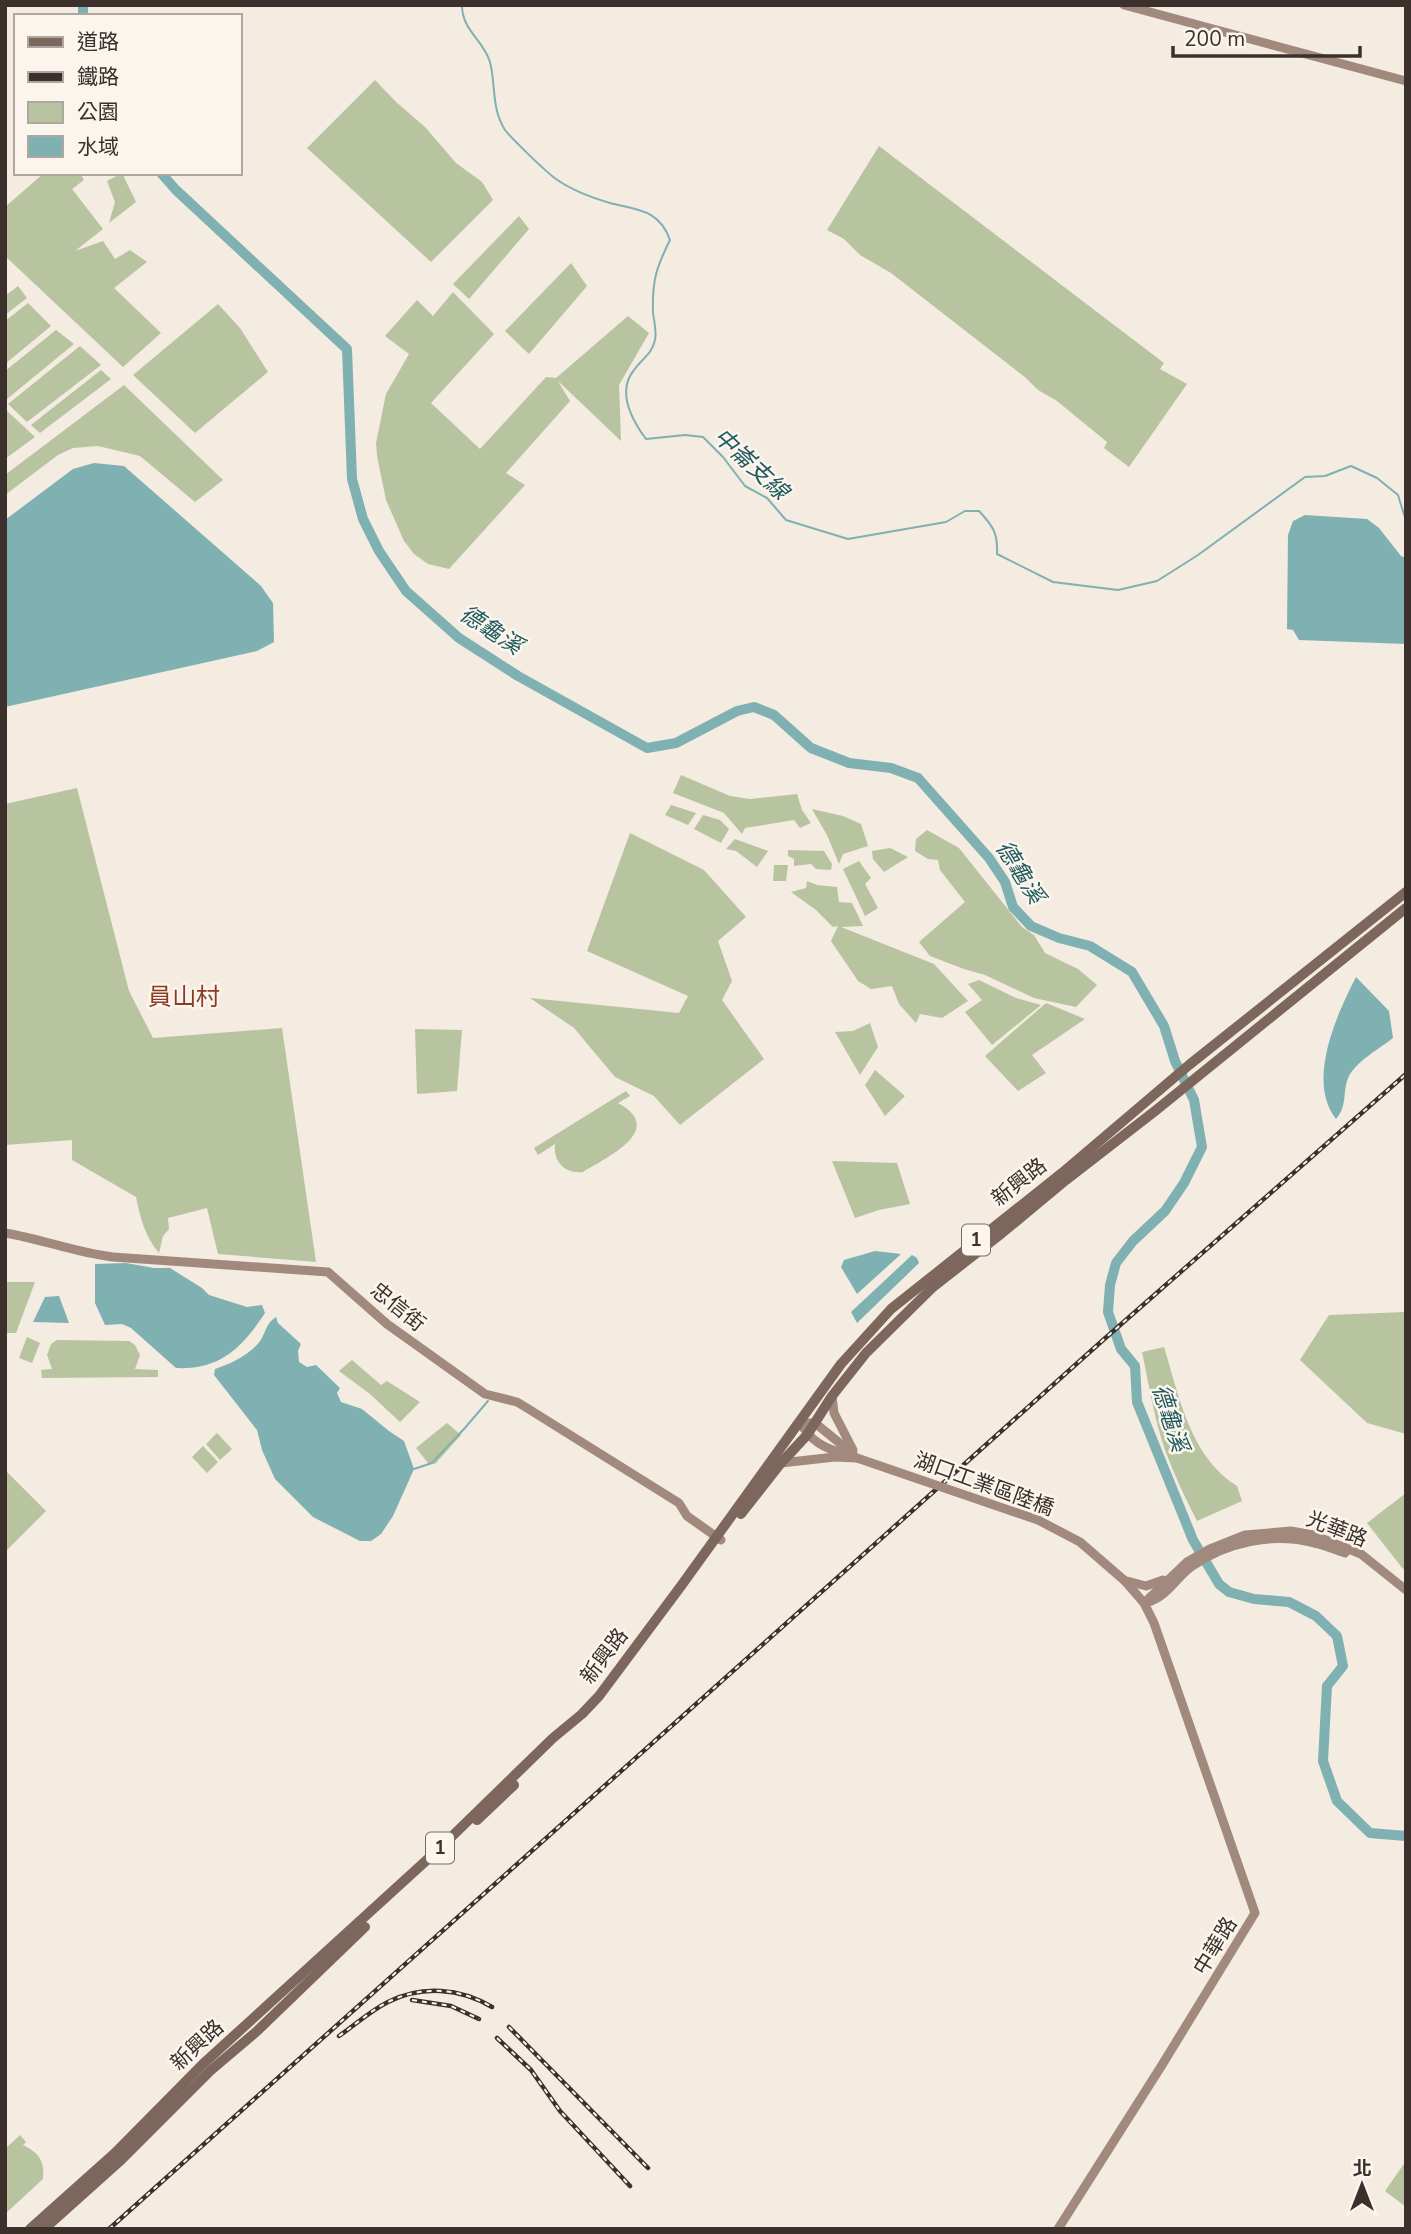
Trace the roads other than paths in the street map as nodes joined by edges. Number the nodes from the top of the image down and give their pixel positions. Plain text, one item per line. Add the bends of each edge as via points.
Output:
1 (1124, 5) edge
2 (1406, 81) edge
3 (1406, 892) edge
4 (1406, 908) edge
5 (5, 1233) edge
6 (832, 1396) junction
7 (800, 1422) junction
8 (815, 1423) junction
9 (807, 1435) junction
10 (857, 1458) junction
11 (781, 1462) junction
12 (719, 1539) junction
13 (1204, 1555) junction
14 (1170, 1576) junction
15 (1125, 1581) junction
16 (1406, 1590) edge
17 (1406, 1595) edge
18 (1144, 1603) junction
19 (30, 2229) edge
20 (44, 2229) edge
21 (1058, 2229) edge

1 - 2 street
3 - 7 main road, 新興路 / 1 via 891,1309 848,1355
4 - 6 main road, 新興路 / 1 via 933,1287 866,1353
5 - 12 street, 忠信街 via 104,1256 328,1272 387,1324 485,1394 537,1413 679,1503 687,1516
6 - 8 main road, 新興路 / 1
6 - 10 street via 834,1413
7 - 8 street
7 - 9 street
7 - 12 main road, 新興路 / 1
8 - 9 main road, 新興路 / 1
8 - 10 street
9 - 10 street via 828,1449
9 - 11 main road, 新興路 / 1
10 - 11 street
10 - 15 street, 湖口工業區陸橋, bridge via 1038,1520 1080,1542
11 - 12 main road, 新興路 / 1
12 - 19 main road, 新興路 / 1 via 582,1714
12 - 20 main road, 新興路 / 1 via 591,1712
13 - 14 street, 光華路
13 - 16 street, 光華路 via 1245,1535 1291,1531 1361,1553
13 - 17 street, 光華路 via 1244,1542 1313,1542 1358,1558
13 - 18 street, 光華路 via 1160,1598
14 - 15 street via 1152,1585
14 - 18 street, 光華路
15 - 18 street, 中華路
18 - 21 street, 中華路 via 1255,1913

